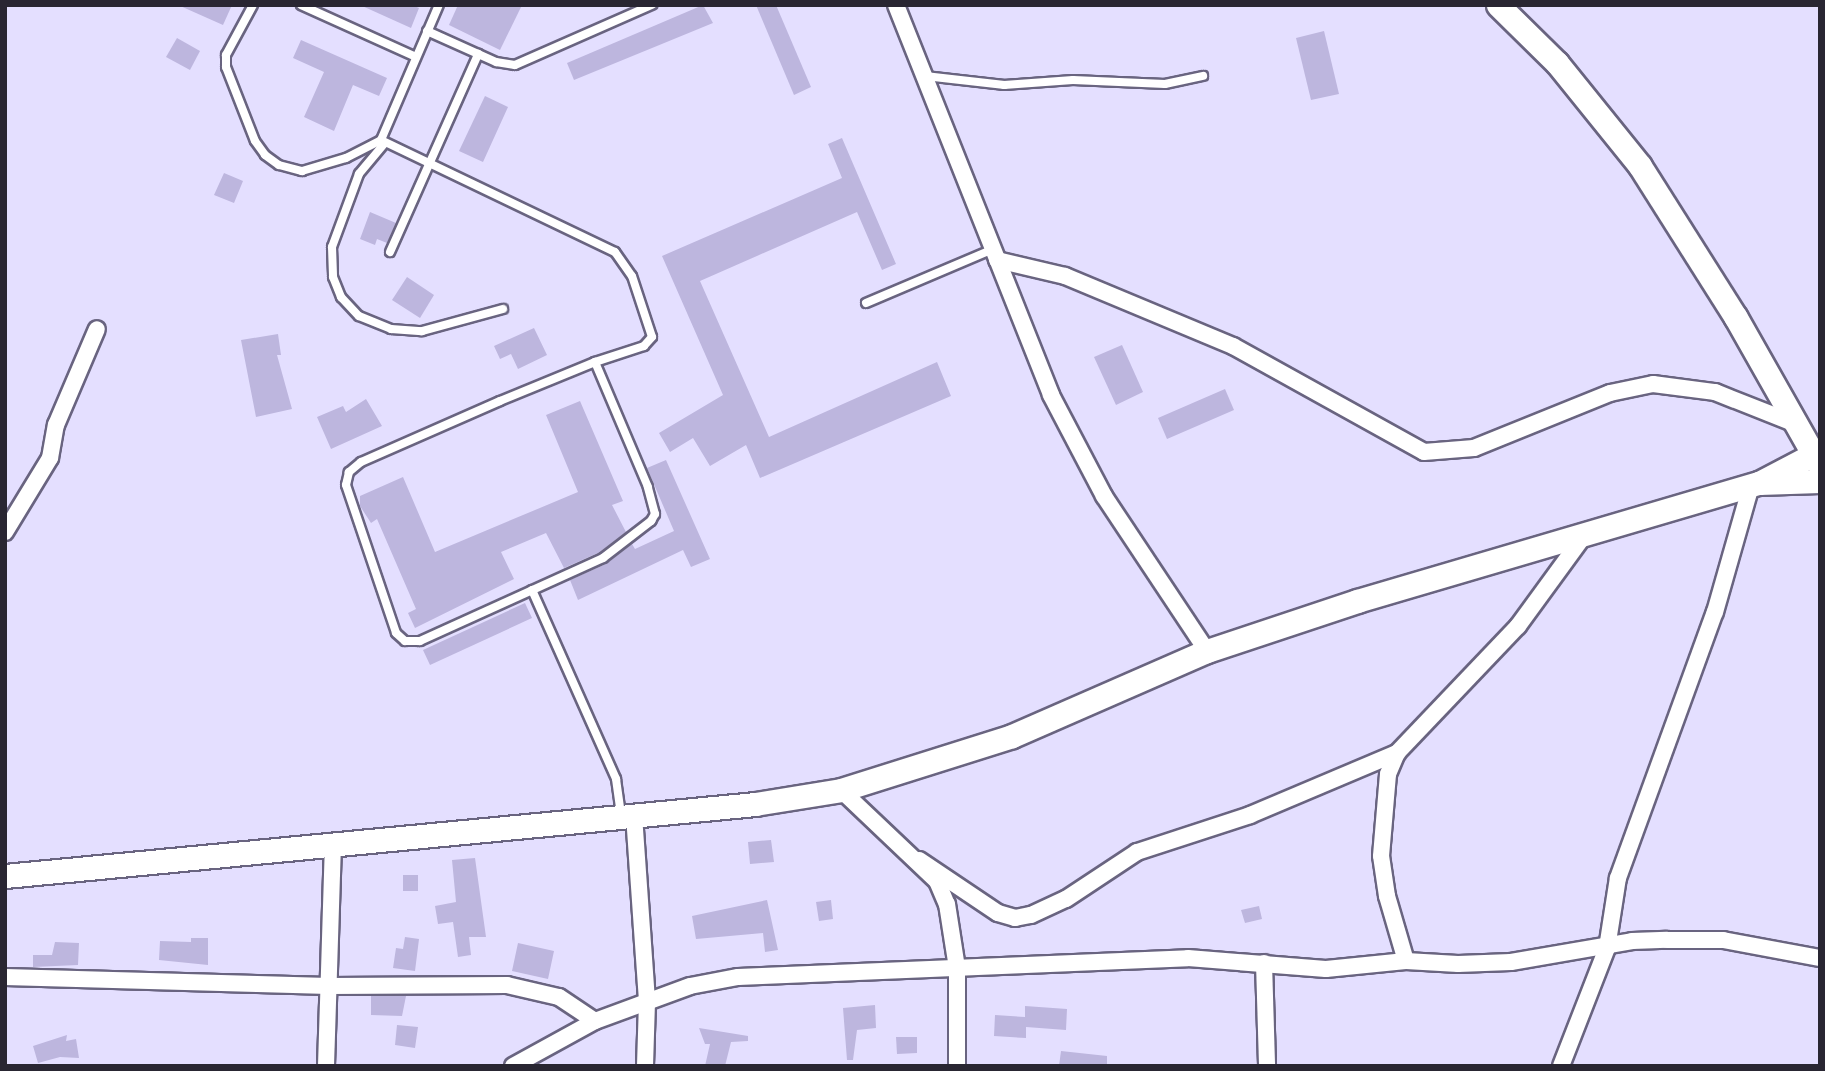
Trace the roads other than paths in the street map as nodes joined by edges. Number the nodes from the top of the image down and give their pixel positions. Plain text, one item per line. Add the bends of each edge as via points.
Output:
1 (253, 5) edge
2 (301, 5) edge
3 (439, 5) edge
4 (652, 5) edge
5 (896, 5) edge
6 (1497, 5) edge
7 (427, 31) junction
8 (478, 54) junction
9 (416, 57) junction
10 (925, 76) junction
11 (1203, 76) dead end
12 (382, 142) junction
13 (431, 167) junction
14 (390, 251) dead end
15 (995, 255) junction
16 (866, 303) dead end
17 (503, 309) dead end
18 (97, 329) dead end
19 (595, 362) junction
20 (1798, 425) junction
21 (1818, 457) edge
22 (1820, 481) edge
23 (1755, 484) junction
24 (5, 532) edge
25 (1585, 534) junction
26 (532, 590) junction
27 (1207, 652) junction
28 (1397, 753) junction
29 (841, 790) junction
30 (628, 816) junction
31 (333, 842) junction
32 (919, 860) junction
33 (7, 875) edge
34 (1607, 948) junction
35 (1820, 958) edge
36 (1406, 961) junction
37 (1264, 963) junction
38 (957, 968) junction
39 (5, 978) edge
40 (328, 986) junction
41 (647, 1002) junction
42 (595, 1021) junction
43 (326, 1066) edge
44 (513, 1066) edge
45 (645, 1066) edge
46 (957, 1066) edge
47 (1267, 1066) edge
48 (1561, 1066) edge

1 - 12 lane via 226,55 226,67 265,155 279,165 302,171
2 - 9 lane
3 - 7 lane
4 - 8 lane via 521,65
5 - 10 street
6 - 20 main road via 1557,63 1640,166
7 - 8 lane
7 - 9 lane
8 - 13 lane
9 - 12 lane
10 - 11 lane via 1004,85 1073,80 1165,84
10 - 15 street
12 - 13 lane
12 - 17 lane via 359,174 338,225 332,257 341,297 359,316 391,328 422,331
13 - 14 lane
13 - 19 lane via 598,242 621,258 632,276 652,337 644,346
15 - 16 lane
15 - 20 street via 1065,276 1233,346 1424,452 1474,448 1609,393 1653,384 1715,392
15 - 27 street via 1073,439 1104,496
18 - 24 street via 60,416 50,458
19 - 26 lane via 655,514 620,548
19 - 26 lane via 361,462 346,479 396,633 405,641 420,640
20 - 21 main road
21 - 23 main road
22 - 23 main road
23 - 25 main road
23 - 34 street via 1715,612 1618,878
25 - 27 main road via 1357,601
25 - 28 street via 1518,626
26 - 30 lane
27 - 29 main road via 1012,736
28 - 32 street via 1250,815 1137,852 1066,899 1031,915 1015,918 998,913
28 - 36 street via 1385,789 1381,856
29 - 30 main road
29 - 32 street
30 - 31 main road
30 - 41 street
31 - 33 main road
31 - 40 street
32 - 38 street via 937,881 947,904
34 - 35 street via 1632,941 1723,940
34 - 36 street via 1511,962
34 - 48 street via 1564,1048
36 - 37 street via 1325,968
37 - 38 street via 1188,958
37 - 47 street
38 - 41 street via 738,977 690,986
38 - 46 street
39 - 40 street
40 - 42 street via 528,987 559,997
40 - 43 street
41 - 42 street
41 - 45 street
42 - 44 street

